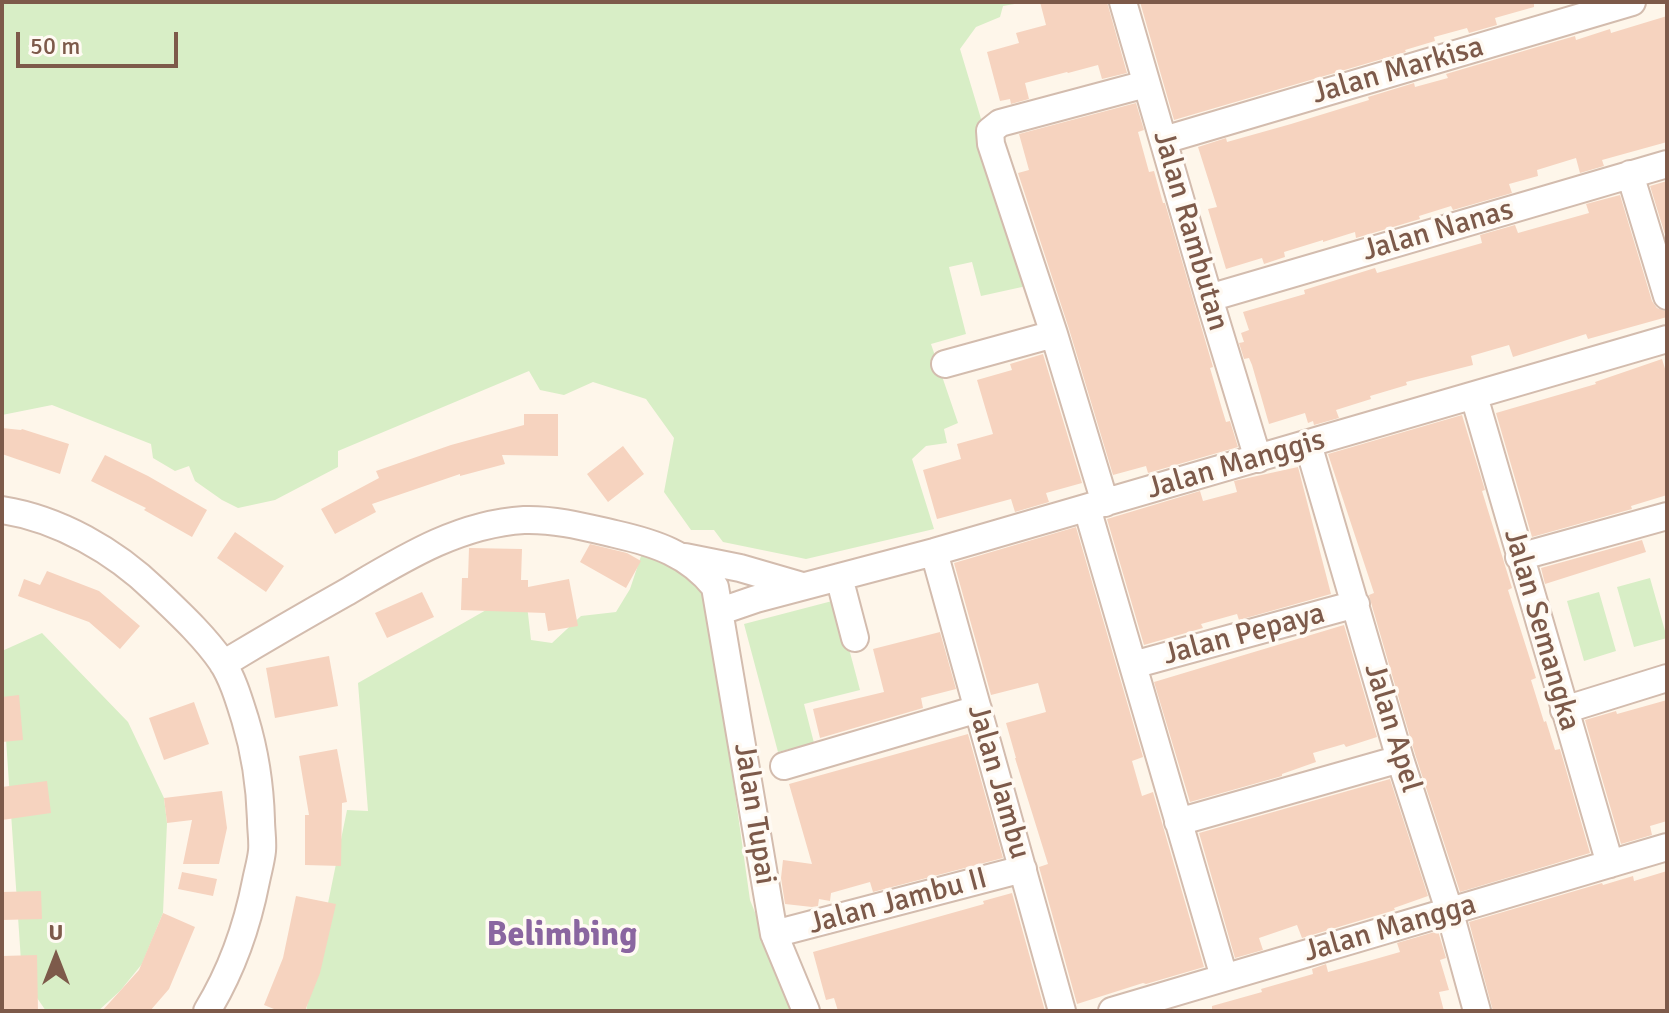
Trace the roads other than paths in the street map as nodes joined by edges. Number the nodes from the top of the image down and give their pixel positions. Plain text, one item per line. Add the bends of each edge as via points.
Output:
1 (1123, 2) edge
2 (1632, 2) edge
3 (1146, 84) junction
4 (1164, 140) junction
5 (1667, 164) edge
6 (1630, 174) junction
7 (1667, 296) edge
8 (1209, 298) junction
9 (1054, 334) junction
10 (1667, 339) edge
11 (945, 364) dead end
12 (1474, 396) junction
13 (1308, 444) junction
14 (1258, 459) junction
15 (1096, 506) junction
16 (2, 510) edge
17 (1667, 516) edge
18 (934, 552) junction
19 (678, 556) junction
20 (1519, 557) junction
21 (839, 577) junction
22 (805, 587) junction
23 (1356, 604) junction
24 (721, 611) junction
25 (855, 638) dead end
26 (223, 664) junction
27 (1133, 665) junction
28 (1667, 678) edge
29 (978, 709) junction
30 (1564, 710) junction
31 (1400, 759) junction
32 (784, 766) dead end
33 (1178, 822) junction
34 (1667, 847) edge
35 (1610, 864) junction
36 (1023, 869) junction
37 (1450, 913) junction
38 (774, 934) junction
39 (1224, 977) junction
40 (207, 1011) edge
41 (806, 1011) edge
42 (1062, 1011) edge
43 (1112, 1011) edge
44 (1477, 1011) edge

1 - 3 street, Jalan Rambutan
2 - 4 street, Jalan Markisa
3 - 4 street, Jalan Rambutan
3 - 9 street via 1000,123 990,131
4 - 8 street, Jalan Rambutan
5 - 6 street, Jalan Nanas
6 - 7 street
6 - 8 street, Jalan Nanas
8 - 14 street, Jalan Rambutan
9 - 11 street
9 - 15 street
10 - 12 street, Jalan Manggis
12 - 13 street, Jalan Manggis
12 - 20 street, Jalan Semangka
13 - 14 street, Jalan Manggis
13 - 23 street, Jalan Apel
14 - 15 street, Jalan Manggis
15 - 18 street, Jalan Manggis
15 - 27 street
16 - 26 street via 69,531 102,549 167,601
17 - 20 street
18 - 21 street, Jalan Manggis
18 - 29 street, Jalan Jambu
19 - 22 street
19 - 24 street, Jalan Tupai via 715,587
19 - 26 street via 565,522 483,525 396,562
20 - 30 street, Jalan Semangka
21 - 22 street, Jalan Manggis
21 - 25 street
22 - 24 street, Jalan Manggis
23 - 27 street, Jalan Pepaya
23 - 31 street, Jalan Apel
24 - 38 street, Jalan Tupai
26 - 40 street via 252,742 262,850 239,944
27 - 33 street
28 - 30 street
29 - 32 street
29 - 36 street, Jalan Jambu
30 - 35 street, Jalan Semangka
31 - 33 street
31 - 37 street, Jalan Apel
33 - 39 street
34 - 35 street, Jalan Mangga
35 - 37 street, Jalan Mangga
36 - 38 street, Jalan Jambu II
36 - 42 street, Jalan Jambu
37 - 39 street, Jalan Mangga
37 - 44 street, Jalan Apel
38 - 41 street, Jalan Tupai
39 - 43 street, Jalan Mangga

